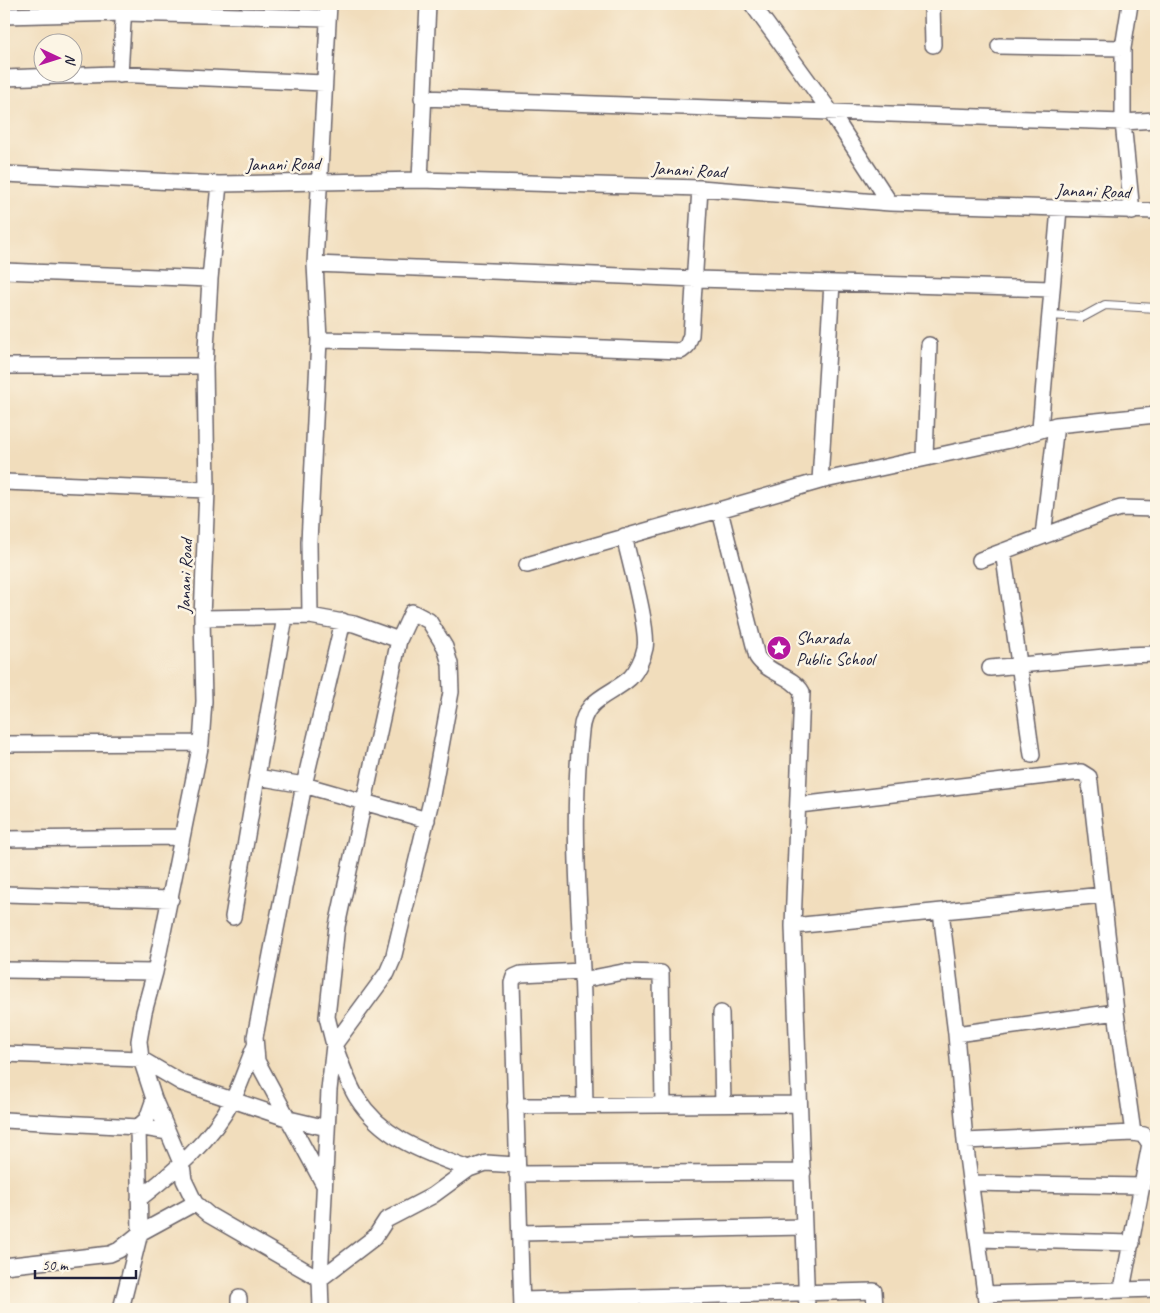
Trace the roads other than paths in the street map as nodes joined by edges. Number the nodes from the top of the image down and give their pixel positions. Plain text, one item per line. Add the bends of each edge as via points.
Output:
1 (428, 4) edge
2 (752, 4) edge
3 (932, 4) edge
4 (1130, 4) edge
5 (124, 8) edge
6 (329, 11) edge
7 (4, 16) edge
8 (933, 45) dead end
9 (999, 46) dead end
10 (1123, 48) junction
11 (120, 75) junction
12 (4, 78) edge
13 (324, 82) junction
14 (422, 98) junction
15 (830, 111) junction
16 (1156, 120) edge
17 (1123, 122) junction
18 (4, 174) edge
19 (420, 180) junction
20 (320, 182) junction
21 (219, 184) junction
22 (700, 188) junction
23 (890, 203) junction
24 (1059, 209) junction
25 (1156, 211) edge
26 (1132, 212) junction
27 (315, 264) junction
28 (4, 271) edge
29 (210, 279) junction
30 (696, 279) junction
31 (832, 283) junction
32 (1051, 289) junction
33 (1156, 308) edge
34 (1049, 315) junction
35 (319, 340) junction
36 (929, 345) dead end
37 (4, 366) edge
38 (205, 366) junction
39 (1156, 415) edge
40 (1056, 425) junction
41 (1040, 429) junction
42 (925, 457) junction
43 (4, 482) edge
44 (820, 482) junction
45 (207, 490) junction
46 (1156, 509) edge
47 (720, 511) junction
48 (624, 536) junction
49 (1042, 536) junction
50 (1003, 551) junction
51 (980, 560) dead end
52 (527, 565) dead end
53 (310, 616) junction
54 (285, 617) junction
55 (202, 618) junction
56 (344, 621) junction
57 (399, 640) junction
58 (1156, 654) edge
59 (1019, 664) junction
60 (990, 668) dead end
61 (201, 743) junction
62 (4, 744) edge
63 (1032, 755) dead end
64 (257, 777) junction
65 (304, 785) junction
66 (364, 802) junction
67 (799, 805) junction
68 (427, 820) junction
69 (182, 837) junction
70 (4, 839) edge
71 (4, 894) edge
72 (1103, 895) junction
73 (171, 899) junction
74 (940, 912) junction
75 (233, 917) dead end
76 (793, 926) junction
77 (4, 970) edge
78 (155, 972) junction
79 (582, 976) junction
80 (1116, 1012) junction
81 (721, 1013) dead end
82 (956, 1034) junction
83 (334, 1045) junction
84 (255, 1046) junction
85 (4, 1054) edge
86 (141, 1059) junction
87 (154, 1099) junction
88 (233, 1100) junction
89 (799, 1104) junction
90 (663, 1105) junction
91 (722, 1105) junction
92 (515, 1106) junction
93 (585, 1106) junction
94 (289, 1119) junction
95 (4, 1120) edge
96 (138, 1127) junction
97 (327, 1128) junction
98 (168, 1132) junction
99 (1133, 1134) junction
100 (965, 1141) junction
101 (182, 1165) junction
102 (469, 1169) junction
103 (517, 1169) junction
104 (802, 1172) junction
105 (972, 1182) junction
106 (1142, 1186) junction
107 (325, 1187) junction
108 (139, 1198) junction
109 (195, 1203) junction
110 (804, 1227) junction
111 (140, 1233) junction
112 (520, 1233) junction
113 (979, 1239) junction
114 (1132, 1243) junction
115 (4, 1266) edge
116 (320, 1279) junction
117 (1122, 1289) junction
118 (1156, 1289) edge
119 (807, 1292) junction
120 (985, 1294) junction
121 (741, 1302) edge
122 (684, 1303) edge
123 (522, 1305) edge
124 (121, 1309) edge
125 (321, 1309) edge
126 (807, 1309) edge
127 (874, 1309) edge
128 (987, 1309) edge

1 - 14 street
2 - 15 street
3 - 8 street
4 - 10 street
5 - 6 street
5 - 7 street
5 - 11 street
6 - 13 street
9 - 10 street
10 - 17 street
11 - 12 street
11 - 13 street
13 - 20 street
14 - 15 street
14 - 19 street
15 - 17 street
15 - 23 street
16 - 17 street
17 - 26 street
18 - 21 street, Janani Road
19 - 20 street, Janani Road
19 - 22 street, Janani Road
20 - 21 street, Janani Road
20 - 27 street
21 - 29 street, Janani Road
22 - 23 street, Janani Road
22 - 30 street
23 - 24 street, Janani Road
24 - 26 street, Janani Road
24 - 32 street
25 - 26 street, Janani Road
27 - 30 street
27 - 35 street
28 - 29 street
29 - 38 street, Janani Road
30 - 31 street
30 - 35 street via 691,335 681,351
31 - 32 street
31 - 44 street
32 - 34 street
33 - 34 lane via 1106,305 1082,317
34 - 41 street
35 - 53 street via 309,542
36 - 42 street
37 - 38 street
38 - 45 street, Janani Road
39 - 40 street
40 - 41 street
40 - 49 street
41 - 42 street via 1010,440
42 - 44 street
43 - 45 street
44 - 47 street
45 - 55 street, Janani Road
46 - 49 street via 1121,508
47 - 48 street
47 - 67 street via 758,657 768,669 793,682 802,692
48 - 52 street
48 - 79 street via 646,647 630,678 596,699 581,726 574,845
49 - 50 street
50 - 51 street
50 - 59 street
53 - 54 street
53 - 56 street
54 - 55 street
54 - 64 street
55 - 61 street, Janani Road via 204,701
56 - 57 street
56 - 65 street
57 - 66 street
57 - 68 street via 412,612 429,621 445,647 450,664 451,692
58 - 59 street
59 - 60 street
59 - 63 street
61 - 62 street
61 - 69 street, Janani Road
64 - 65 street
64 - 75 street
65 - 66 street
65 - 84 street
66 - 68 street
66 - 83 street via 337,926 327,1017
67 - 72 street via 1081,772 1089,777
67 - 76 street
68 - 83 street via 393,959
69 - 70 street
69 - 73 street, Janani Road
71 - 73 street
72 - 74 street
72 - 80 street
73 - 78 street, Janani Road
74 - 76 street
74 - 82 street
76 - 89 street
77 - 78 street
78 - 86 street, Janani Road via 139,1041
79 - 90 street via 661,972
79 - 92 street via 521,974 514,977
79 - 93 street
80 - 82 street
80 - 99 street
81 - 91 street
82 - 100 street
83 - 97 street
83 - 102 street via 356,1097 377,1124 406,1144
84 - 88 street
84 - 94 street via 257,1061
85 - 86 street
86 - 87 street, Janani Road
86 - 88 street via 182,1083
87 - 96 street via 147,1119
87 - 98 street, Janani Road
88 - 94 street
88 - 101 street via 205,1140
89 - 91 street
89 - 104 street
90 - 91 street
90 - 93 street
92 - 93 street
92 - 103 street
94 - 97 street
94 - 107 street
95 - 96 street
96 - 98 street
96 - 108 street
97 - 107 street
98 - 101 street, Janani Road
99 - 100 street
99 - 106 street via 1144,1135 1150,1144
100 - 105 street
101 - 108 street
101 - 109 street, Janani Road via 184,1180
102 - 103 street via 486,1163
102 - 116 street via 432,1196 386,1220 375,1237
103 - 104 street
103 - 112 street
104 - 110 street
105 - 106 street
105 - 113 street
106 - 114 street
107 - 116 street
108 - 111 street
109 - 111 street
109 - 116 street via 208,1215
110 - 112 street
110 - 119 street
111 - 115 street via 110,1254
111 - 124 street
112 - 123 street
113 - 114 street
113 - 120 street
114 - 117 street
116 - 125 street
117 - 118 street
117 - 120 street
119 - 121 street
119 - 126 street
119 - 127 street via 874,1291
120 - 128 street
121 - 122 street
122 - 123 street

